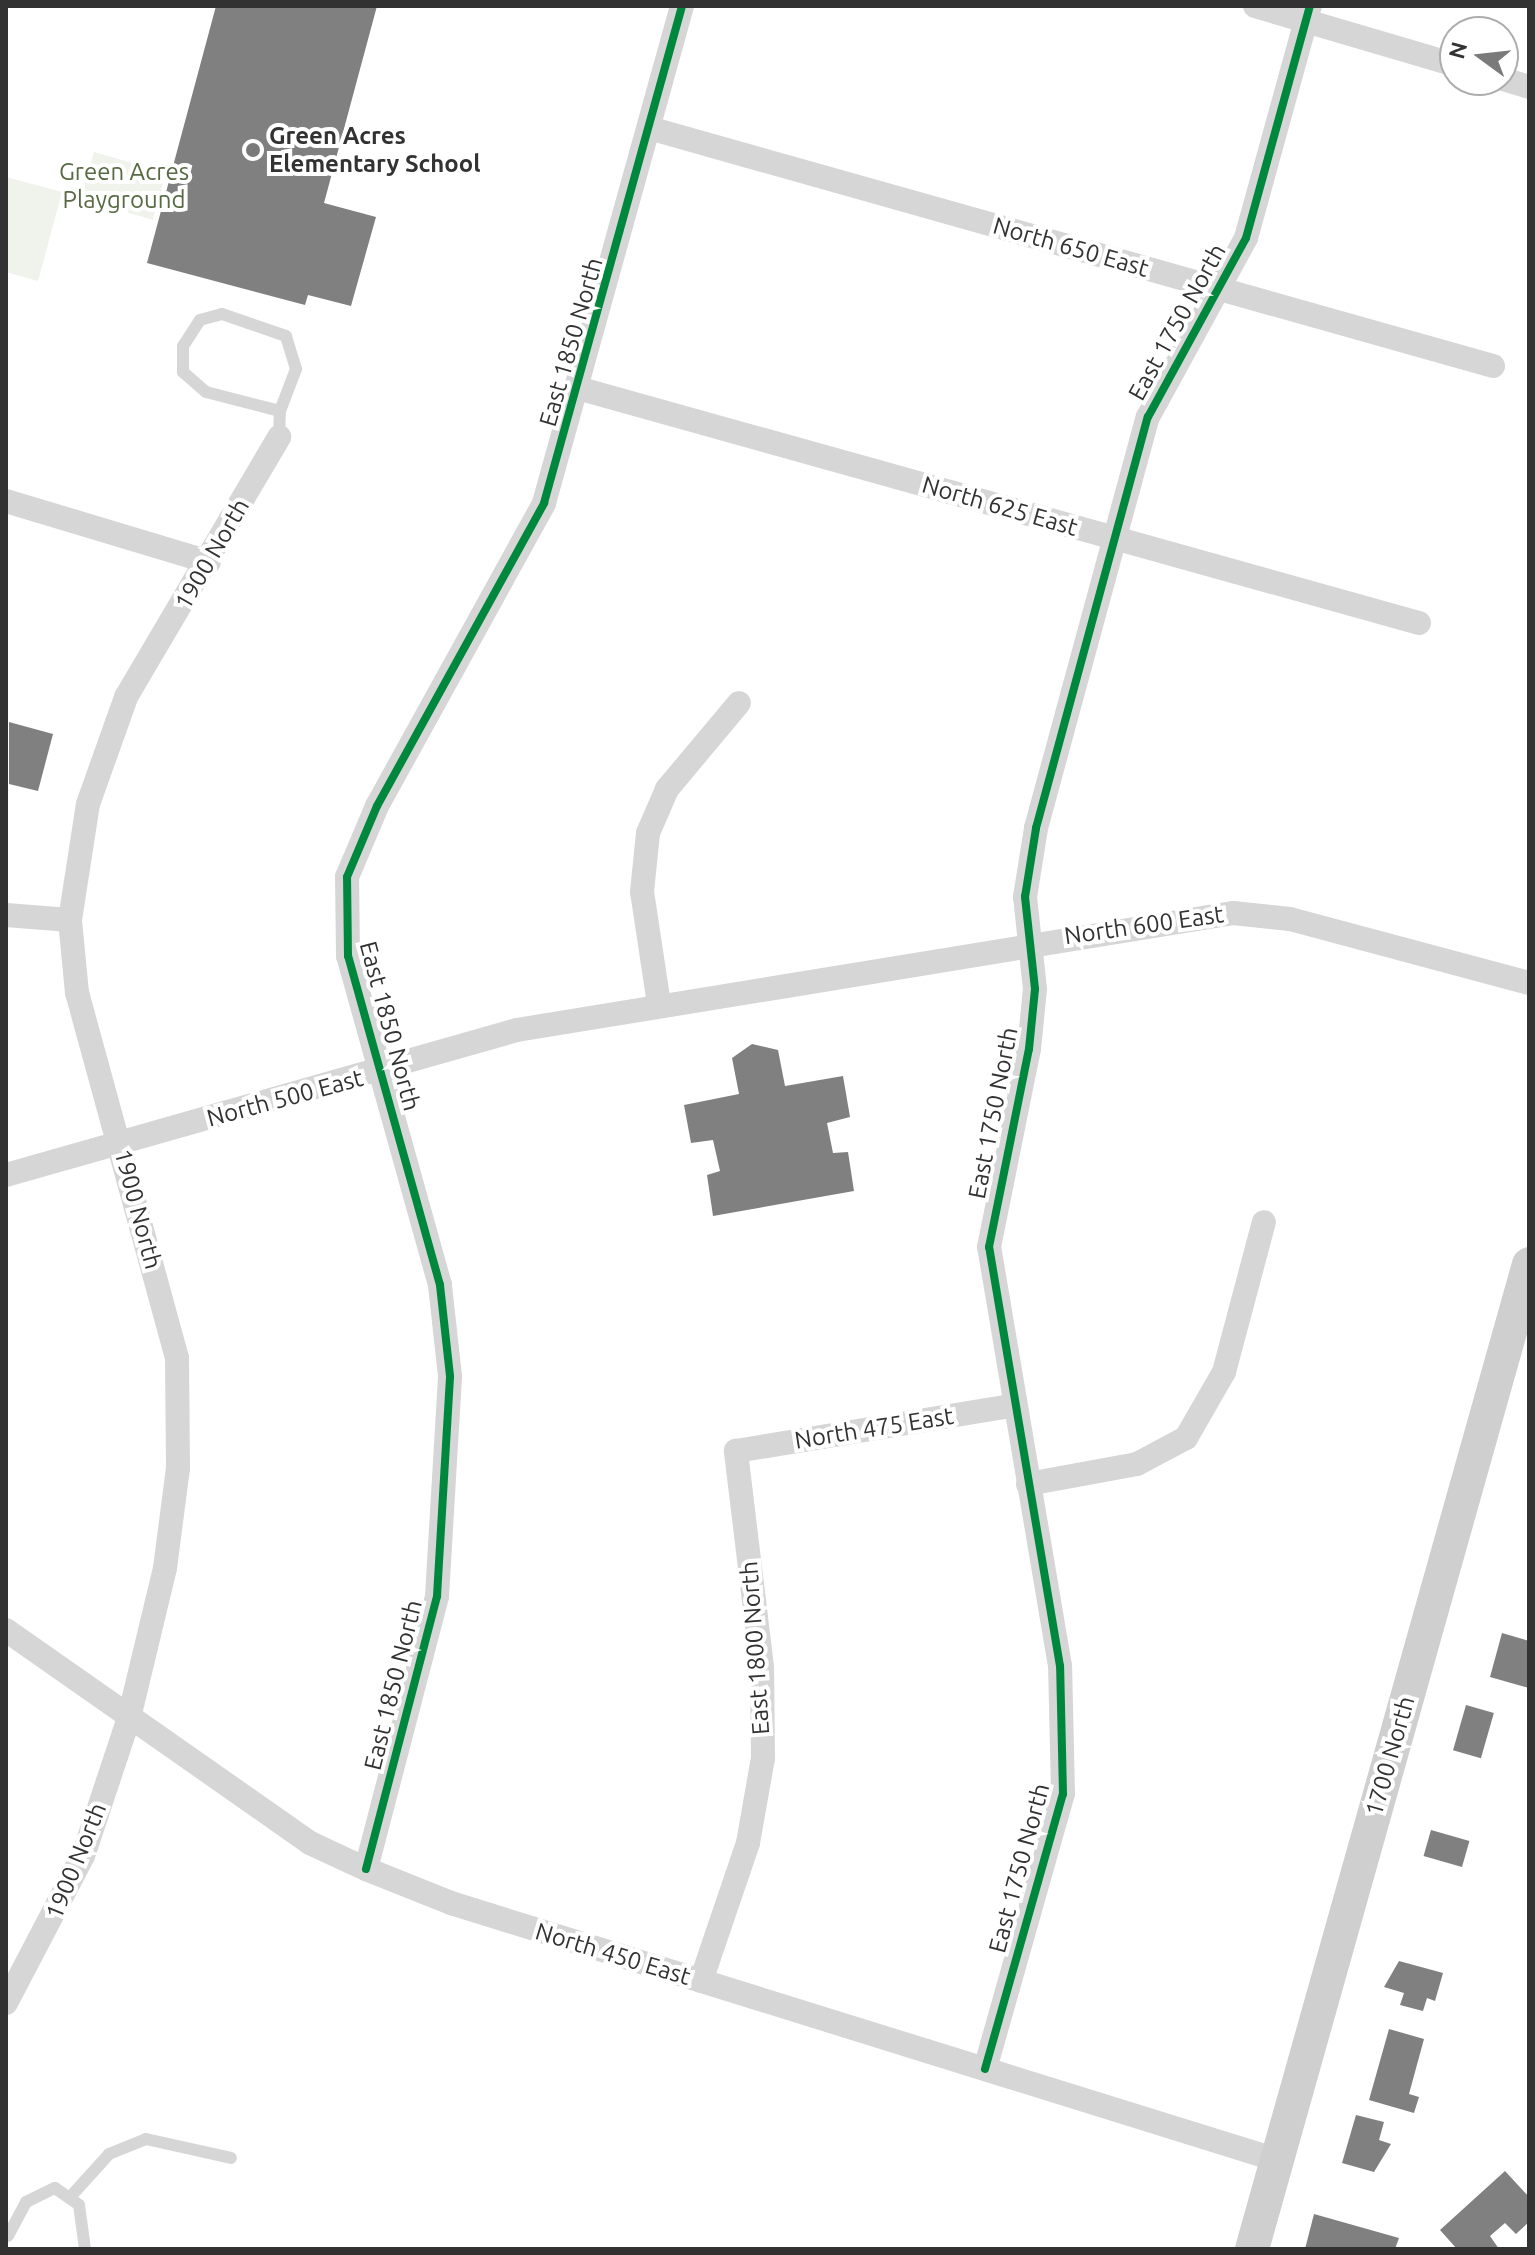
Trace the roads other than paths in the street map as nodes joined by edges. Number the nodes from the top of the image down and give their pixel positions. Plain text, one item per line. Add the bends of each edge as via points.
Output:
1 (682, 6) edge
2 (1255, 6) edge
3 (1308, 13) edge
4 (1439, 59) edge
5 (649, 128) junction
6 (1220, 289) junction
7 (1493, 366) dead end
8 (581, 389) junction
9 (280, 411) junction
10 (279, 437) joint
11 (6, 501) edge
12 (1115, 538) junction
13 (209, 562) junction
14 (1419, 623) dead end
15 (739, 703) dead end
16 (6, 915) edge
17 (70, 920) junction
18 (1031, 941) junction
19 (1529, 983) edge
20 (659, 1004) junction
21 (380, 1072) junction
22 (121, 1143) junction
23 (6, 1175) edge
24 (1264, 1222) dead end
25 (1529, 1264) edge
26 (1012, 1406) junction
27 (736, 1451) joint
28 (1028, 1484) junction
29 (6, 1630) edge
30 (129, 1718) junction
31 (366, 1869) junction
32 (701, 1981) junction
33 (7, 2000) edge
34 (985, 2069) junction
35 (231, 2158) dead end
36 (1277, 2160) junction
37 (72, 2195) junction
38 (8, 2236) dead end
39 (85, 2249) edge
40 (1252, 2249) edge

1 - 5 street, East 1850 North
2 - 3 street
3 - 4 street
3 - 6 street, East 1750 North via 1246,238
5 - 6 street, North 650 East
5 - 8 street, East 1850 North
6 - 7 street, North 650 East
6 - 12 street, East 1750 North via 1148,417
8 - 12 street, North 625 East
8 - 21 street, East 1850 North via 544,503 377,806 347,877 348,956
9 - 9 lane via 296,369 286,336 222,314 200,320 183,346 183,372 206,392
9 - 10 lane
10 - 13 street, 1900 North
11 - 13 street
12 - 14 street, North 625 East
12 - 18 street, East 1750 North via 1036,828 1025,897
13 - 17 street, 1900 North via 126,697 88,804
15 - 20 street via 667,789 648,833 642,892
16 - 17 street
17 - 22 street, 1900 North via 77,993
18 - 19 street, North 600 East via 1233,913 1290,919
18 - 20 street, North 600 East
18 - 26 street, East 1750 North via 1029,1049 989,1247
20 - 21 street, North 500 East via 517,1030
21 - 22 street, North 500 East
21 - 31 street, East 1850 North via 440,1285 451,1447 437,1596
22 - 23 street, North 500 East
22 - 30 street, 1900 North via 177,1358 178,1468 165,1568
24 - 28 street via 1224,1372 1186,1438 1137,1464
25 - 36 street, 1700 North
26 - 27 street, North 475 East
26 - 28 street, East 1750 North
27 - 32 street, East 1800 North via 762,1667 763,1758 748,1843
28 - 34 street, East 1750 North via 1060,1666 1063,1794
29 - 30 street, North 450 East
30 - 31 street, North 450 East via 310,1843
30 - 33 street, 1900 North via 83,1856
31 - 32 street, North 450 East
32 - 34 street, North 450 East
34 - 36 street, North 450 East
35 - 37 lane via 146,2139 109,2154
36 - 40 street, 1700 North
37 - 38 lane via 55,2188 34,2196
37 - 39 lane

